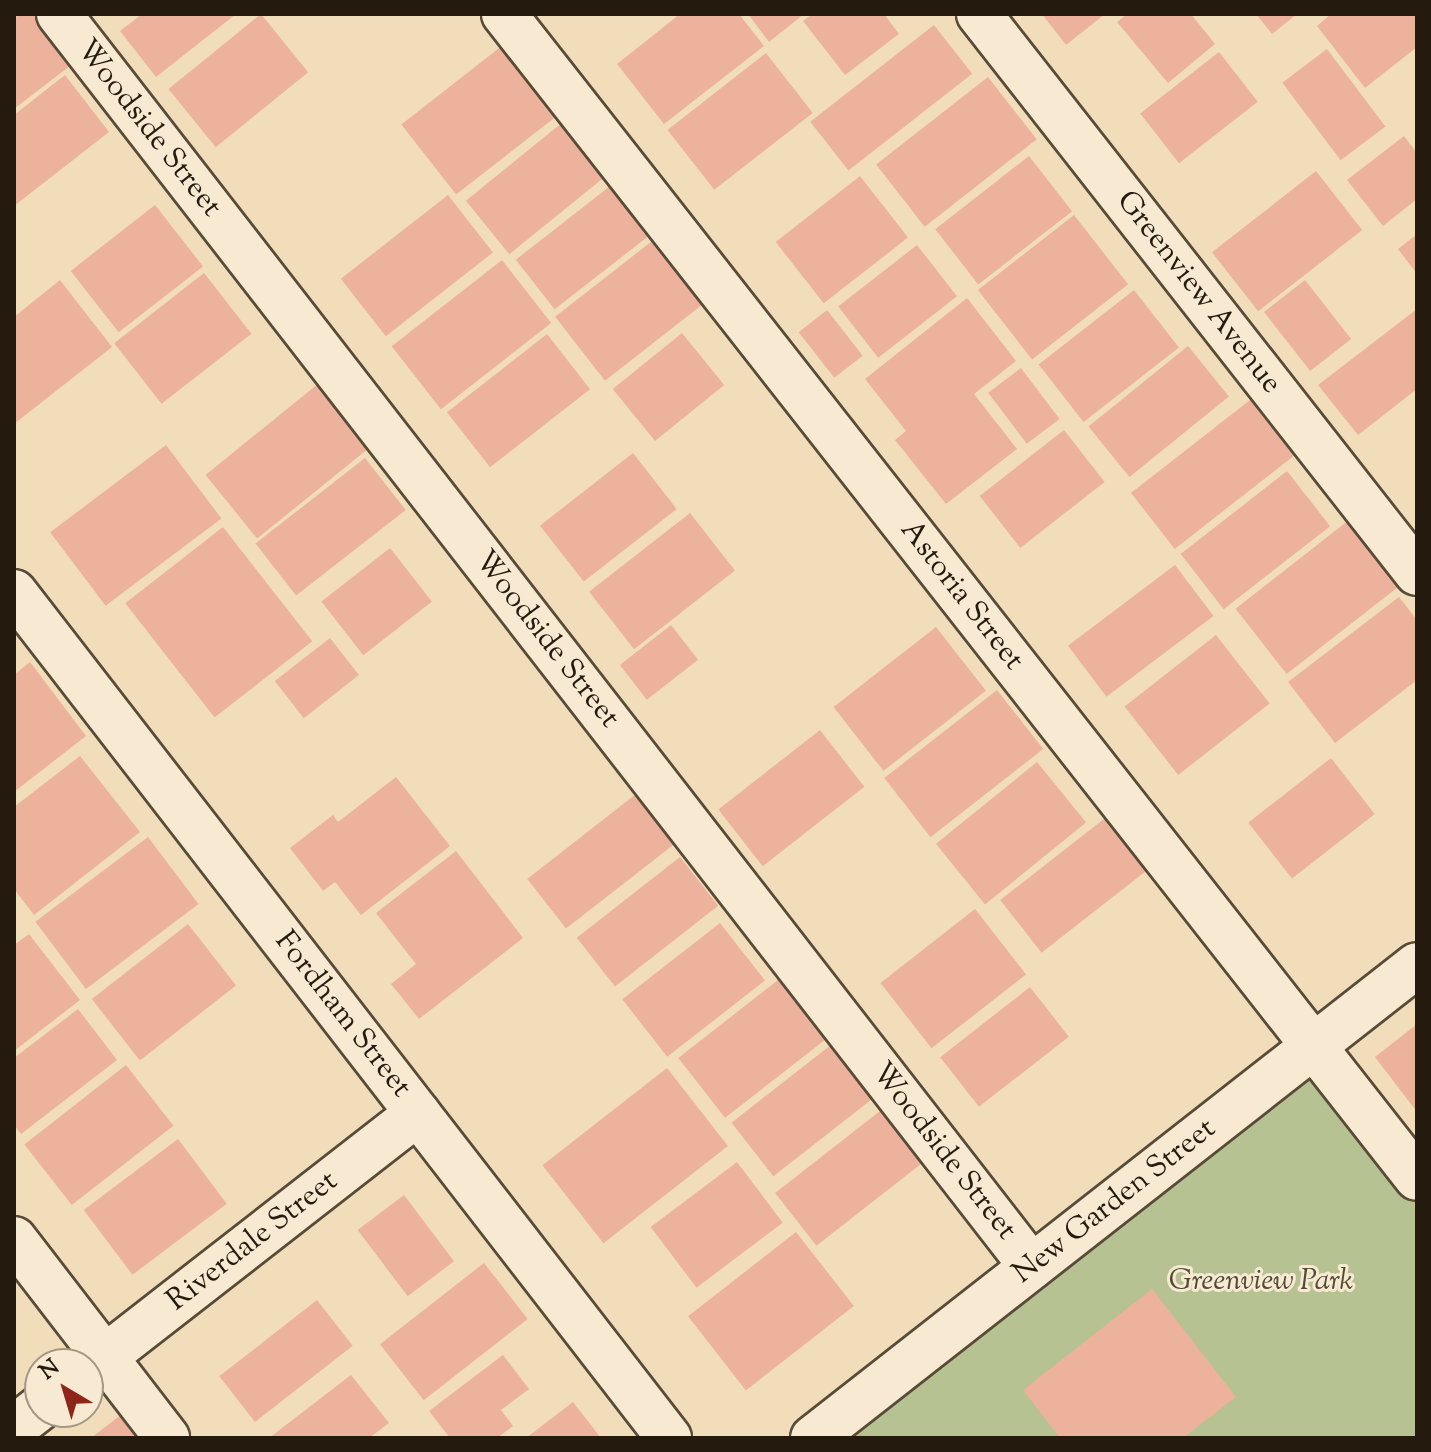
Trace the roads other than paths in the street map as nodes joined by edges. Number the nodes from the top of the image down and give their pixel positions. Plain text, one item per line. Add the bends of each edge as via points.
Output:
1 (59, 14) edge
2 (504, 14) edge
3 (979, 14) edge
4 (1417, 573) edge
5 (14, 592) edge
6 (1417, 965) edge
7 (1313, 1045) junction
8 (418, 1113) junction
9 (1417, 1178) edge
10 (14, 1239) edge
11 (1032, 1267) junction
12 (86, 1348) edge
13 (104, 1358) edge
14 (104, 1372) edge
15 (167, 1438) edge
16 (669, 1438) edge
17 (813, 1438) edge

1 - 11 street, Woodside Street
2 - 7 street, Astoria Street
3 - 4 street, Greenview Avenue
5 - 8 street, Fordham Street
6 - 7 street, New Garden Street
7 - 9 street, Astoria Street
7 - 11 street, New Garden Street
8 - 13 street, Riverdale Street
8 - 16 street, Fordham Street
10 - 12 street
11 - 17 street, New Garden Street
14 - 15 street

